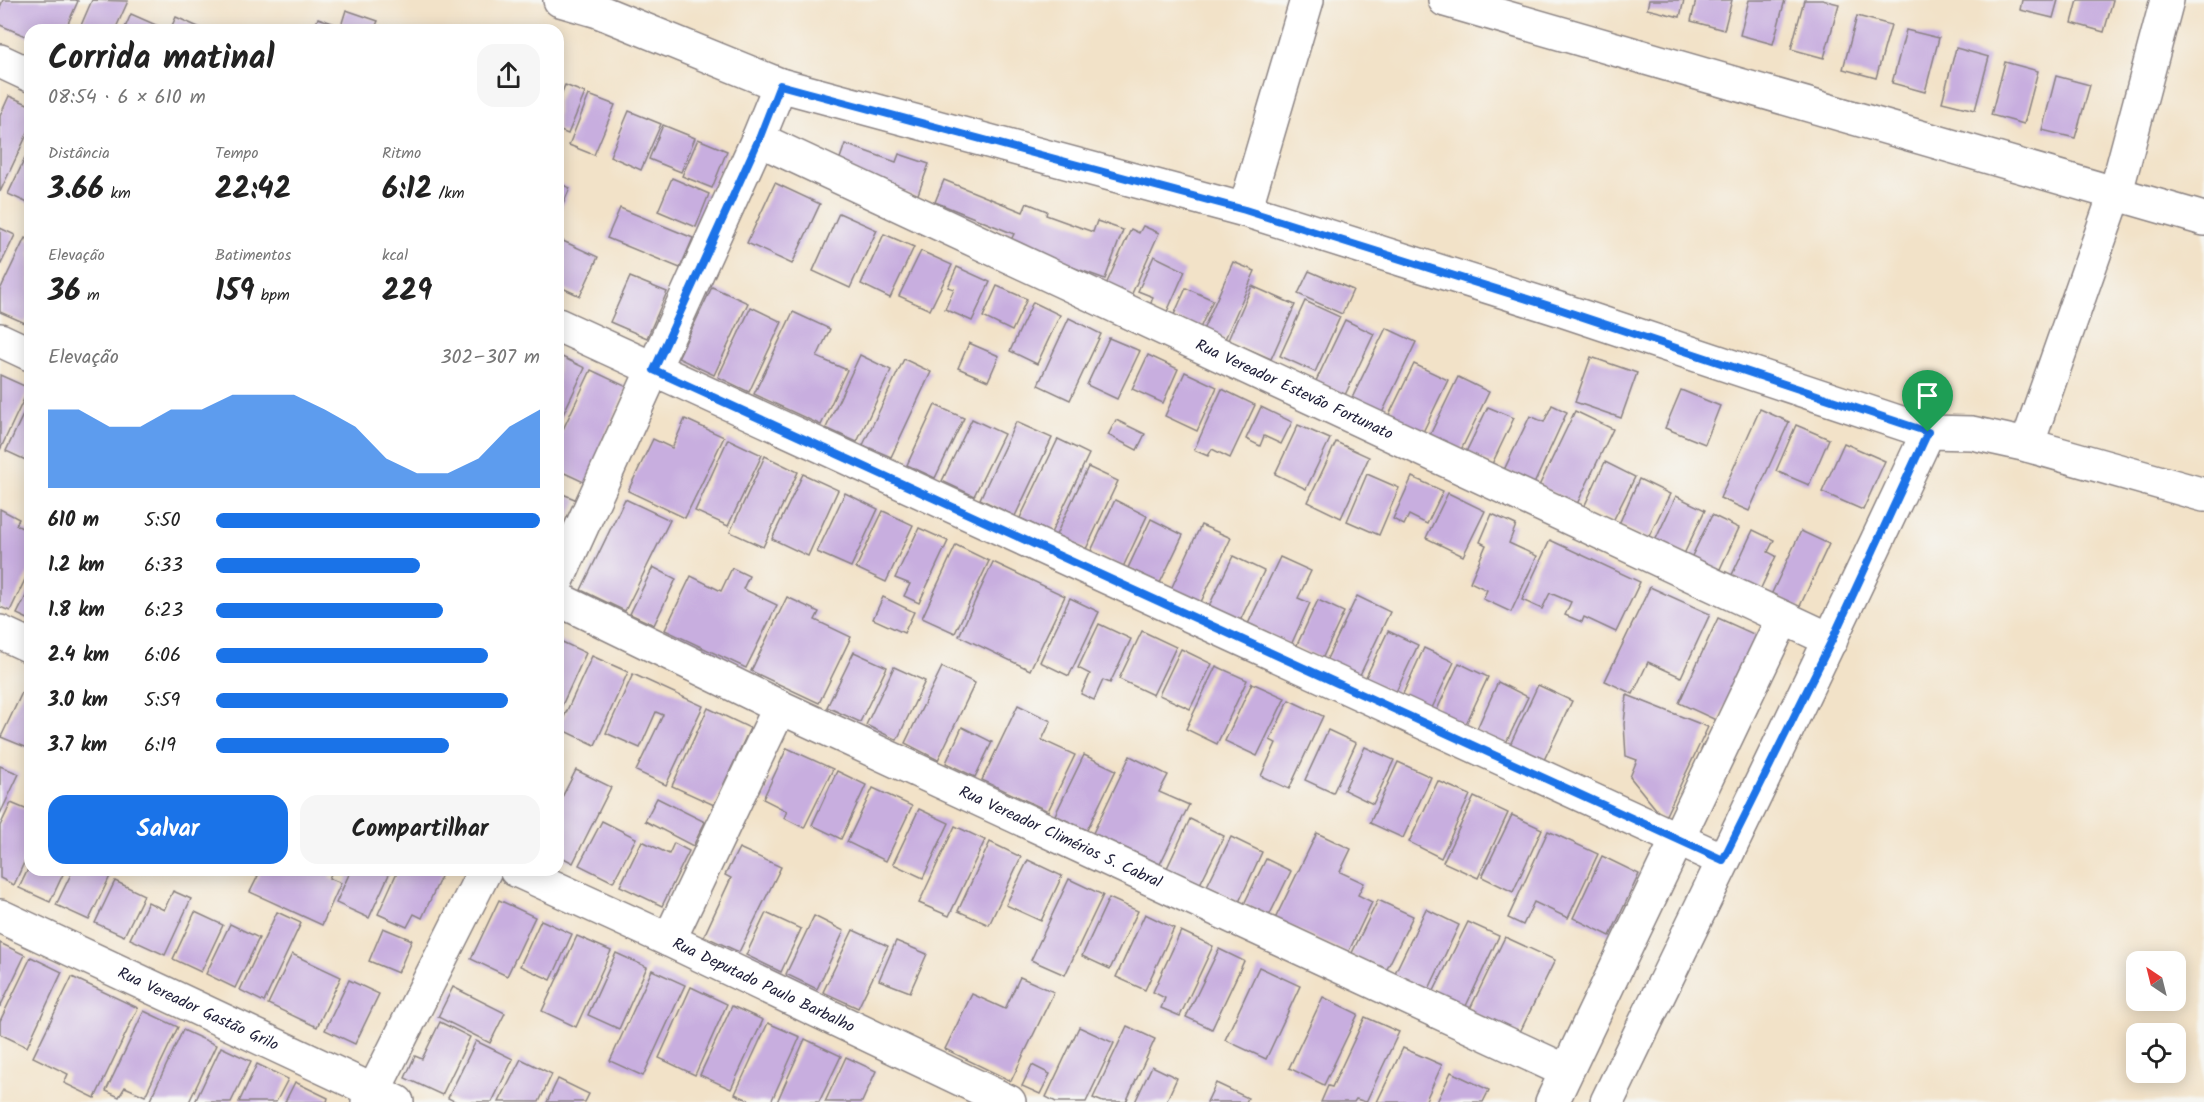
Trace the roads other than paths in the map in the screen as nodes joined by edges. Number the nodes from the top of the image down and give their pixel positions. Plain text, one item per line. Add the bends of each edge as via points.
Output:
1 (560, 0) edge
2 (1307, 0) edge
3 (1445, 0) edge
4 (2167, 0) edge
5 (600, 6) edge
6 (0, 61) edge
7 (24, 72) edge
8 (780, 85) junction
9 (759, 139) junction
10 (2115, 192) junction
11 (1245, 210) junction
12 (2204, 219) edge
13 (564, 328) edge
14 (0, 340) edge
15 (24, 351) edge
16 (654, 370) junction
17 (1928, 432) junction
18 (2027, 445) junction
19 (2204, 495) edge
20 (564, 566) edge
21 (564, 602) edge
22 (1783, 618) junction
23 (0, 632) edge
24 (1832, 640) junction
25 (24, 643) edge
26 (780, 707) junction
27 (1676, 840) junction
28 (1723, 860) junction
29 (482, 876) edge
30 (529, 876) edge
31 (0, 916) edge
32 (669, 940) junction
33 (1566, 1071) junction
34 (379, 1098) edge
35 (1009, 1102) edge
36 (1552, 1102) edge
37 (1607, 1102) edge

1 - 5 street
2 - 11 street
3 - 10 street
4 - 10 street
5 - 8 street
6 - 7 street
8 - 9 street
8 - 11 street
9 - 16 street
9 - 22 street, Rua Vereador Estevão Fortunato
10 - 12 street
10 - 18 street
11 - 17 street
13 - 16 street
14 - 15 street
16 - 20 street
16 - 27 street
17 - 18 street via 1972,433
17 - 24 street
18 - 19 street
21 - 26 street, Rua Vereador Climérios S. Cabral
22 - 24 street, Rua Vereador Estevão Fortunato
22 - 27 street
23 - 25 street
24 - 28 street
26 - 32 street
26 - 33 street, Rua Vereador Climérios S. Cabral
27 - 28 street
27 - 33 street
28 - 37 street
29 - 34 street
30 - 32 street, Rua Deputado Paulo Barbalho
31 - 34 street, Rua Vereador Gastão Grilo
32 - 35 street, Rua Deputado Paulo Barbalho
33 - 36 street

